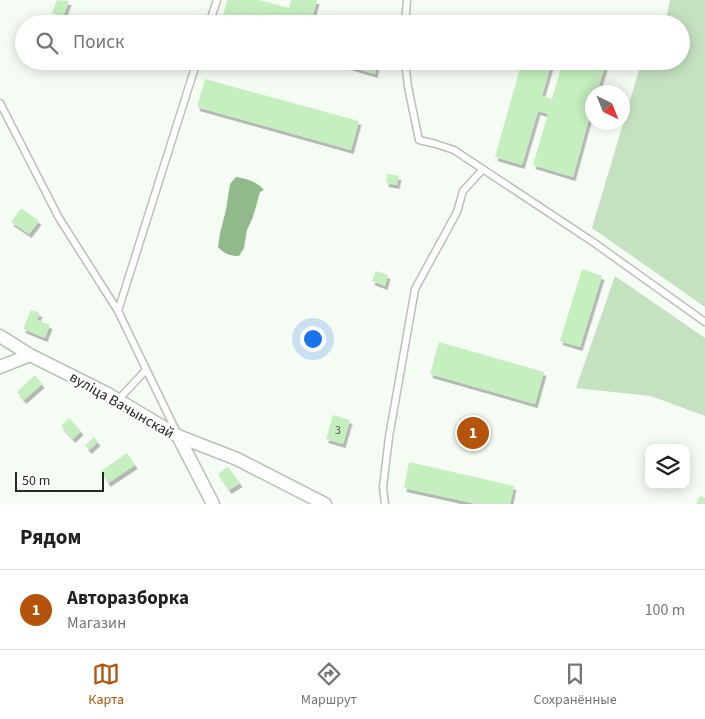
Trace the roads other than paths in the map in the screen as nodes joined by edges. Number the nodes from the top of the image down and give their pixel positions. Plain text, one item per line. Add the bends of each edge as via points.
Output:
1 (216, 0) edge
2 (406, 0) edge
3 (212, 15) edge
4 (405, 15) edge
5 (194, 70) edge
6 (406, 70) edge
7 (0, 103) edge
8 (483, 169) junction
9 (118, 312) junction
10 (705, 322) edge
11 (0, 336) edge
12 (30, 354) junction
13 (0, 367) edge
14 (146, 370) junction
15 (118, 400) junction
16 (178, 436) junction
17 (213, 504) edge
18 (325, 504) edge
19 (384, 504) edge

1 - 3 lane
2 - 4 lane
5 - 9 lane
6 - 8 lane via 419,140 454,150
7 - 9 lane via 59,218
8 - 10 lane
8 - 19 lane via 464,191 458,212 415,289 389,437
9 - 14 lane
11 - 12 street, вуліца Вачынскай
12 - 13 street
12 - 15 street, вуліца Вачынскай
14 - 15 lane
14 - 16 lane
15 - 16 street, вуліца Вачынскай
16 - 17 street, вуліца Вачынскай
16 - 18 street via 237,459

